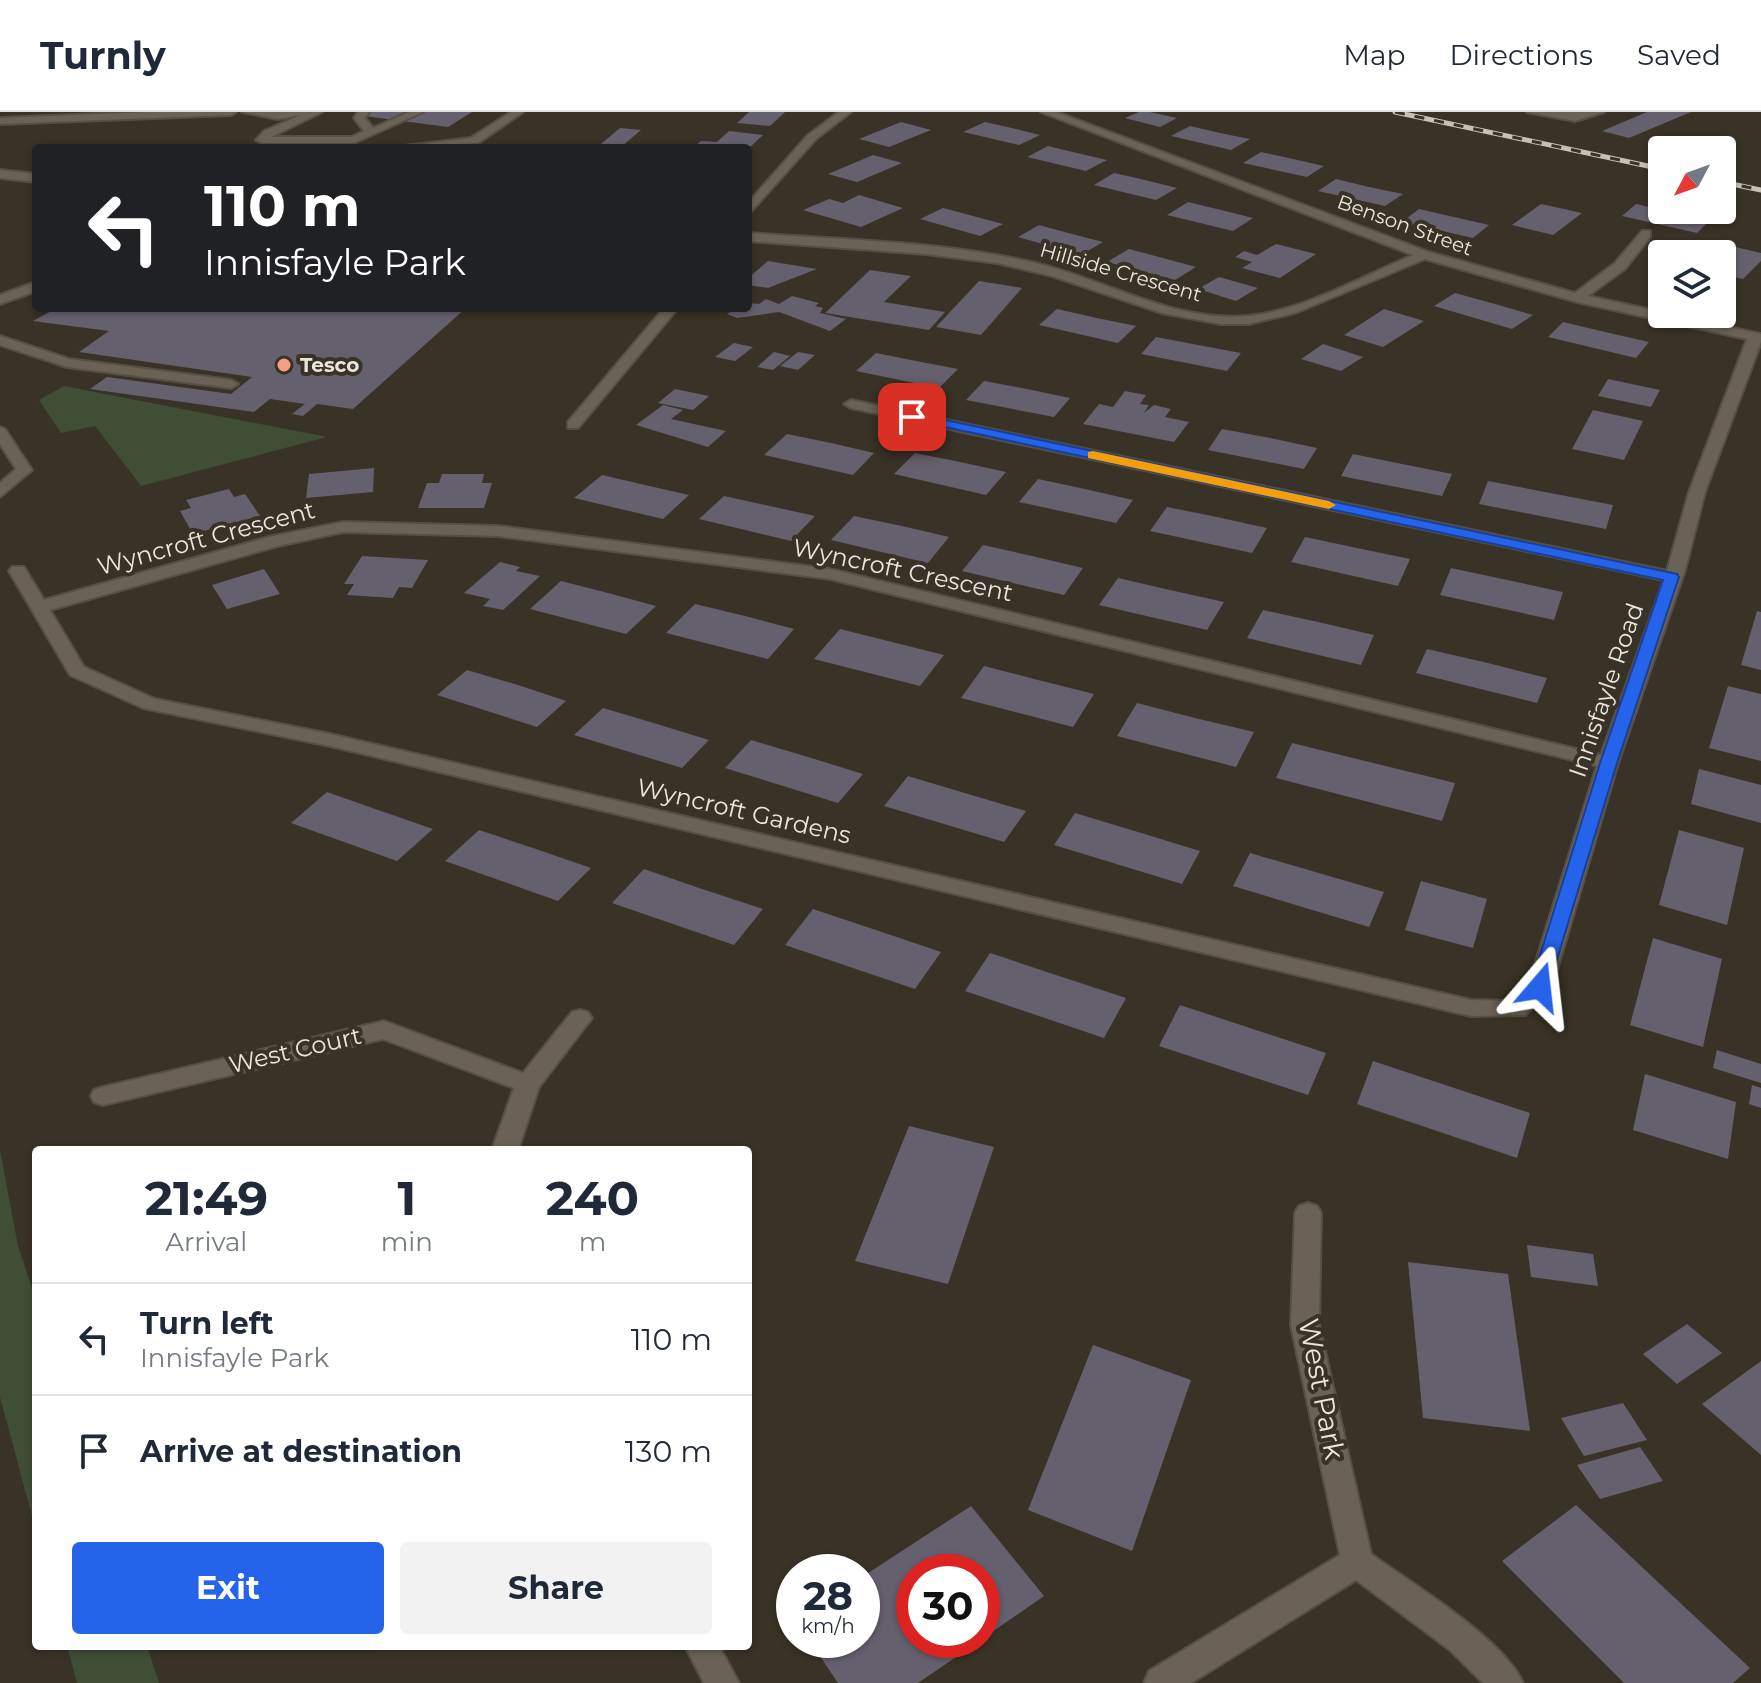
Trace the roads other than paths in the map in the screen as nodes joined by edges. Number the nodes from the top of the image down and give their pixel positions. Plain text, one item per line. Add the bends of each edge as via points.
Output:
1 (131, 112) edge
2 (231, 112) edge
3 (315, 112) edge
4 (364, 112) edge
5 (418, 112) edge
6 (518, 112) edge
7 (846, 112) edge
8 (1046, 112) edge
9 (1532, 112) edge
10 (1599, 112) edge
11 (253, 113) edge
12 (78, 119) junction
13 (0, 121) edge
14 (372, 134) junction
15 (261, 140) edge
16 (440, 144) edge
17 (0, 174) edge
18 (32, 178) edge
19 (752, 206) edge
20 (1646, 234) dead end
21 (752, 237) edge
22 (1424, 255) junction
23 (32, 288) edge
24 (1577, 298) junction
25 (0, 300) edge
26 (25, 307) dead end
27 (668, 312) edge
28 (0, 315) edge
29 (1758, 338) edge
30 (0, 340) edge
31 (231, 384) dead end
32 (851, 404) dead end
33 (573, 425) dead end
34 (0, 432) edge
35 (0, 492) edge
36 (18, 571) dead end
37 (1672, 577) junction
38 (39, 607) junction
39 (1608, 763) junction
40 (1517, 1009) joint
41 (580, 1018) dead end
42 (528, 1084) junction
43 (103, 1096) dead end
44 (506, 1146) edge
45 (1308, 1213) dead end
46 (1357, 1562) junction
47 (703, 1650) edge
48 (722, 1683) edge
49 (1161, 1683) edge
50 (1506, 1683) edge

1 - 12 street
2 - 12 street
3 - 11 street
3 - 15 street
4 - 14 street via 359,118
5 - 14 street
6 - 16 street via 474,141
7 - 19 street via 812,137
8 - 22 street, Benson Street
9 - 10 street via 1575,118
11 - 15 street
12 - 13 street
14 - 15 street via 354,140
17 - 18 street
20 - 24 street via 1620,266
21 - 22 street, Hillside Crescent via 1029,266 1219,321 1291,308
22 - 24 street, Benson Street
23 - 25 street
24 - 29 street, Benson Street
26 - 28 street
27 - 33 street
29 - 37 street, Innisfayle Road via 1697,492
30 - 31 street via 67,363
32 - 37 street
34 - 35 street via 24,470
36 - 38 street, Wyncroft Gardens
37 - 39 street, Innisfayle Road
38 - 39 street, Wyncroft Crescent via 343,527 498,531 830,574
38 - 40 street, Wyncroft Gardens via 77,671 150,704 330,740 1471,1008
39 - 40 street, Innisfayle Road via 1540,987
41 - 42 street
42 - 43 street, West Court via 384,1030
42 - 44 street
45 - 46 street, West Park via 1305,1325
46 - 49 street
46 - 50 street via 1463,1640
47 - 48 street

